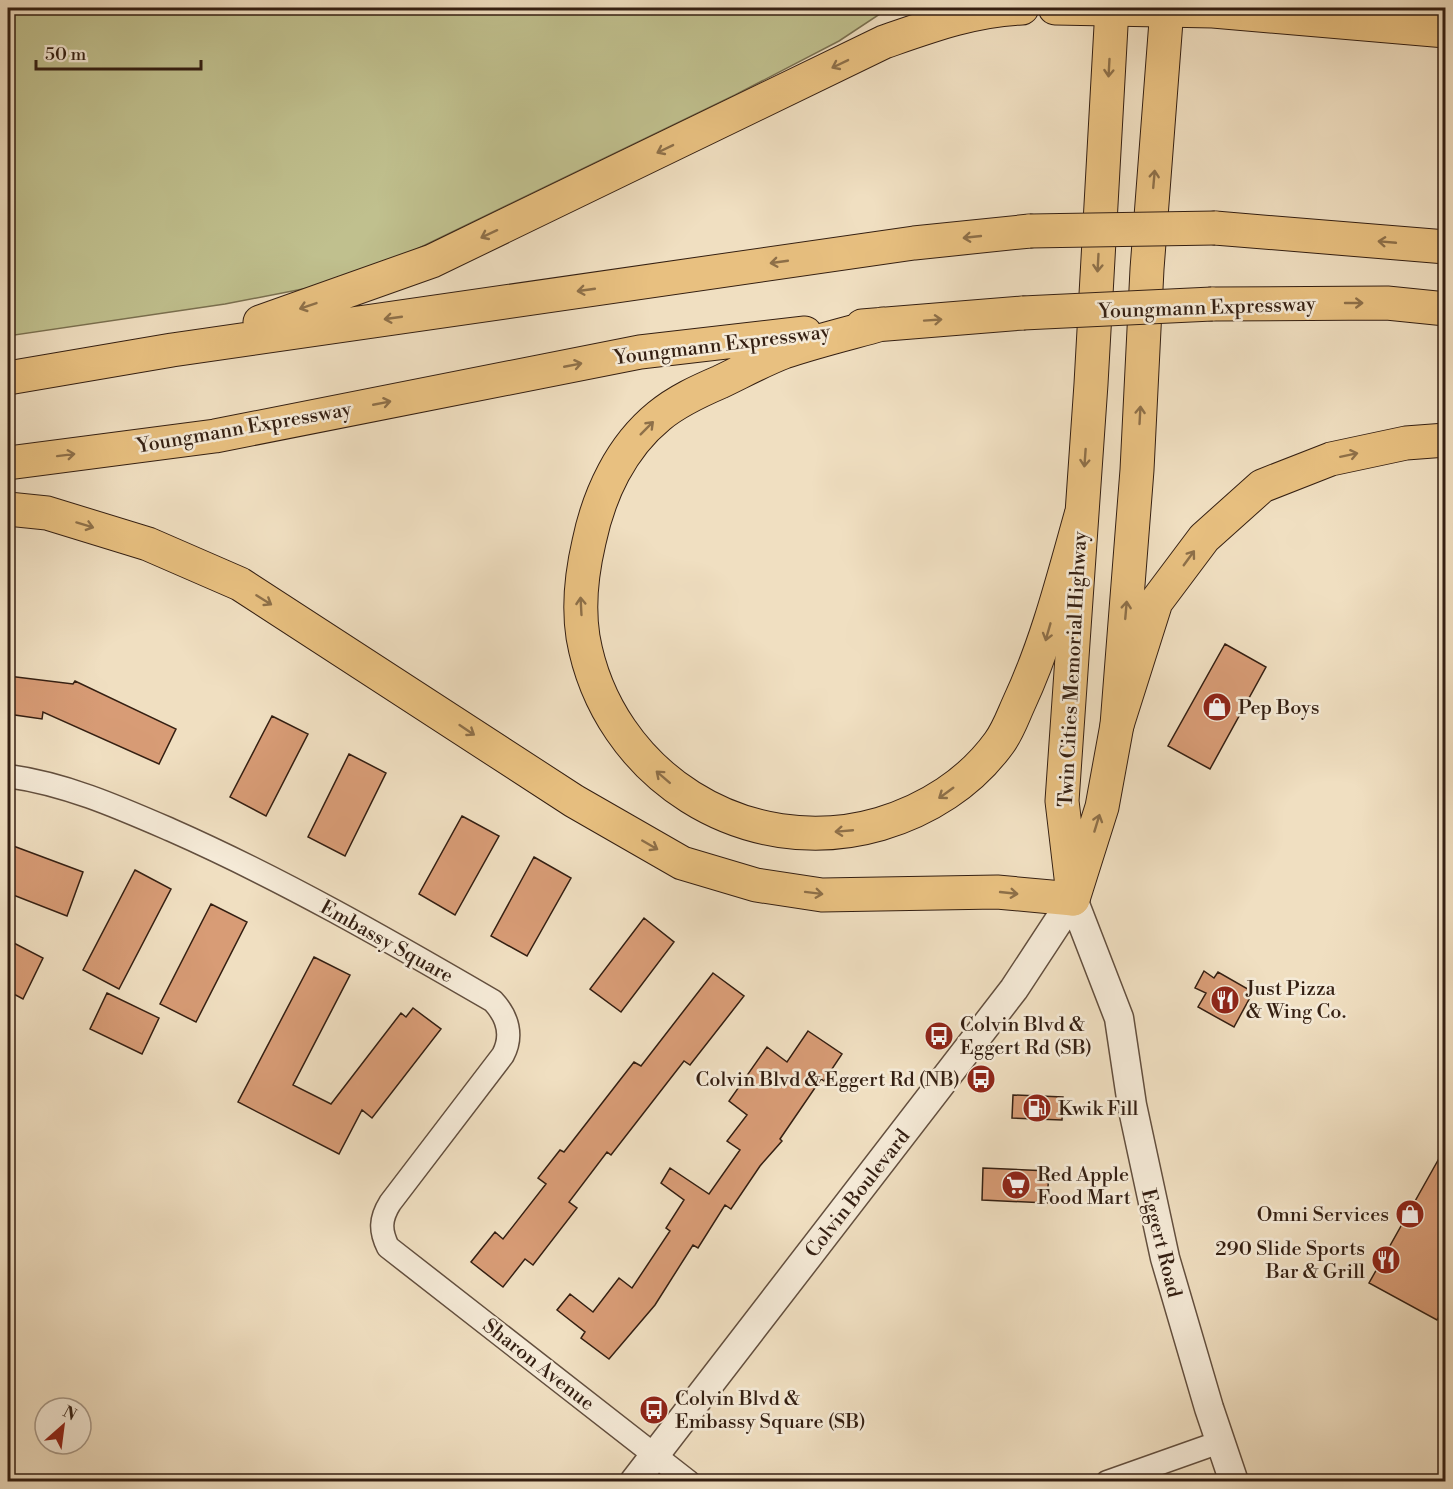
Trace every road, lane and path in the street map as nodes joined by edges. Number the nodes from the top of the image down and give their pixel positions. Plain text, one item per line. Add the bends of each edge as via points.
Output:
1 (942, 8) edge
2 (1022, 8) edge
3 (1055, 8) edge
4 (1167, 8) edge
5 (1112, 9) edge
6 (1446, 31) edge
7 (884, 42) junction
8 (1446, 247) edge
9 (1446, 309) edge
10 (882, 324) junction
11 (172, 350) junction
12 (8, 378) edge
13 (1446, 440) edge
14 (8, 463) edge
15 (8, 509) edge
16 (1081, 515) junction
17 (1117, 725) junction
18 (8, 776) edge
19 (1073, 899) junction
20 (388, 1247) joint
21 (1220, 1442) junction
22 (655, 1455) junction
23 (634, 1482) edge
24 (690, 1482) edge
25 (1107, 1482) edge
26 (1234, 1482) edge

1 - 7 main road
2 - 7 main road via 991,9 952,18
3 - 5 main road
4 - 5 main road
4 - 6 main road
17 -> 4 main road, Twin Cities Memorial Highway
5 -> 16 main road, Twin Cities Memorial Highway
7 -> 11 main road via 432,261 307,307
8 -> 11 main road, bridge via 1215,228 1030,231 914,243
10 -> 9 main road, Youngmann Expressway, bridge via 1212,304 1387,303
14 -> 10 main road, Youngmann Expressway via 215,436 640,352
16 -> 10 main road via 1040,658 1006,731 970,777 936,801 900,818 859,830 779,832 738,821 691,799 662,777 637,753 616,722 595,680 583,637 584,563 591,530 614,469 659,416 690,396 783,353
11 - 12 main road
17 -> 13 main road via 1156,602 1204,538 1262,486 1331,459 1406,443
15 -> 19 main road via 47,513 148,544 240,584 574,801 682,863 756,885 822,895 997,892
16 - 19 main road, Twin Cities Memorial Highway via 1062,801
19 -> 17 main road, Twin Cities Memorial Highway via 1102,807
18 - 20 street, Embassy Square via 75,790 195,840 366,928 499,1008 507,1024 508,1045 504,1055 390,1203 381,1233
19 - 21 street, Eggert Road via 1119,1018 1150,1196 1185,1333
19 - 22 street, Colvin Boulevard via 1014,989
20 - 22 street, Sharon Avenue
21 - 25 street
21 - 26 street, Eggert Road
22 - 23 street, Colvin Boulevard
22 - 24 street, Sharon Avenue

